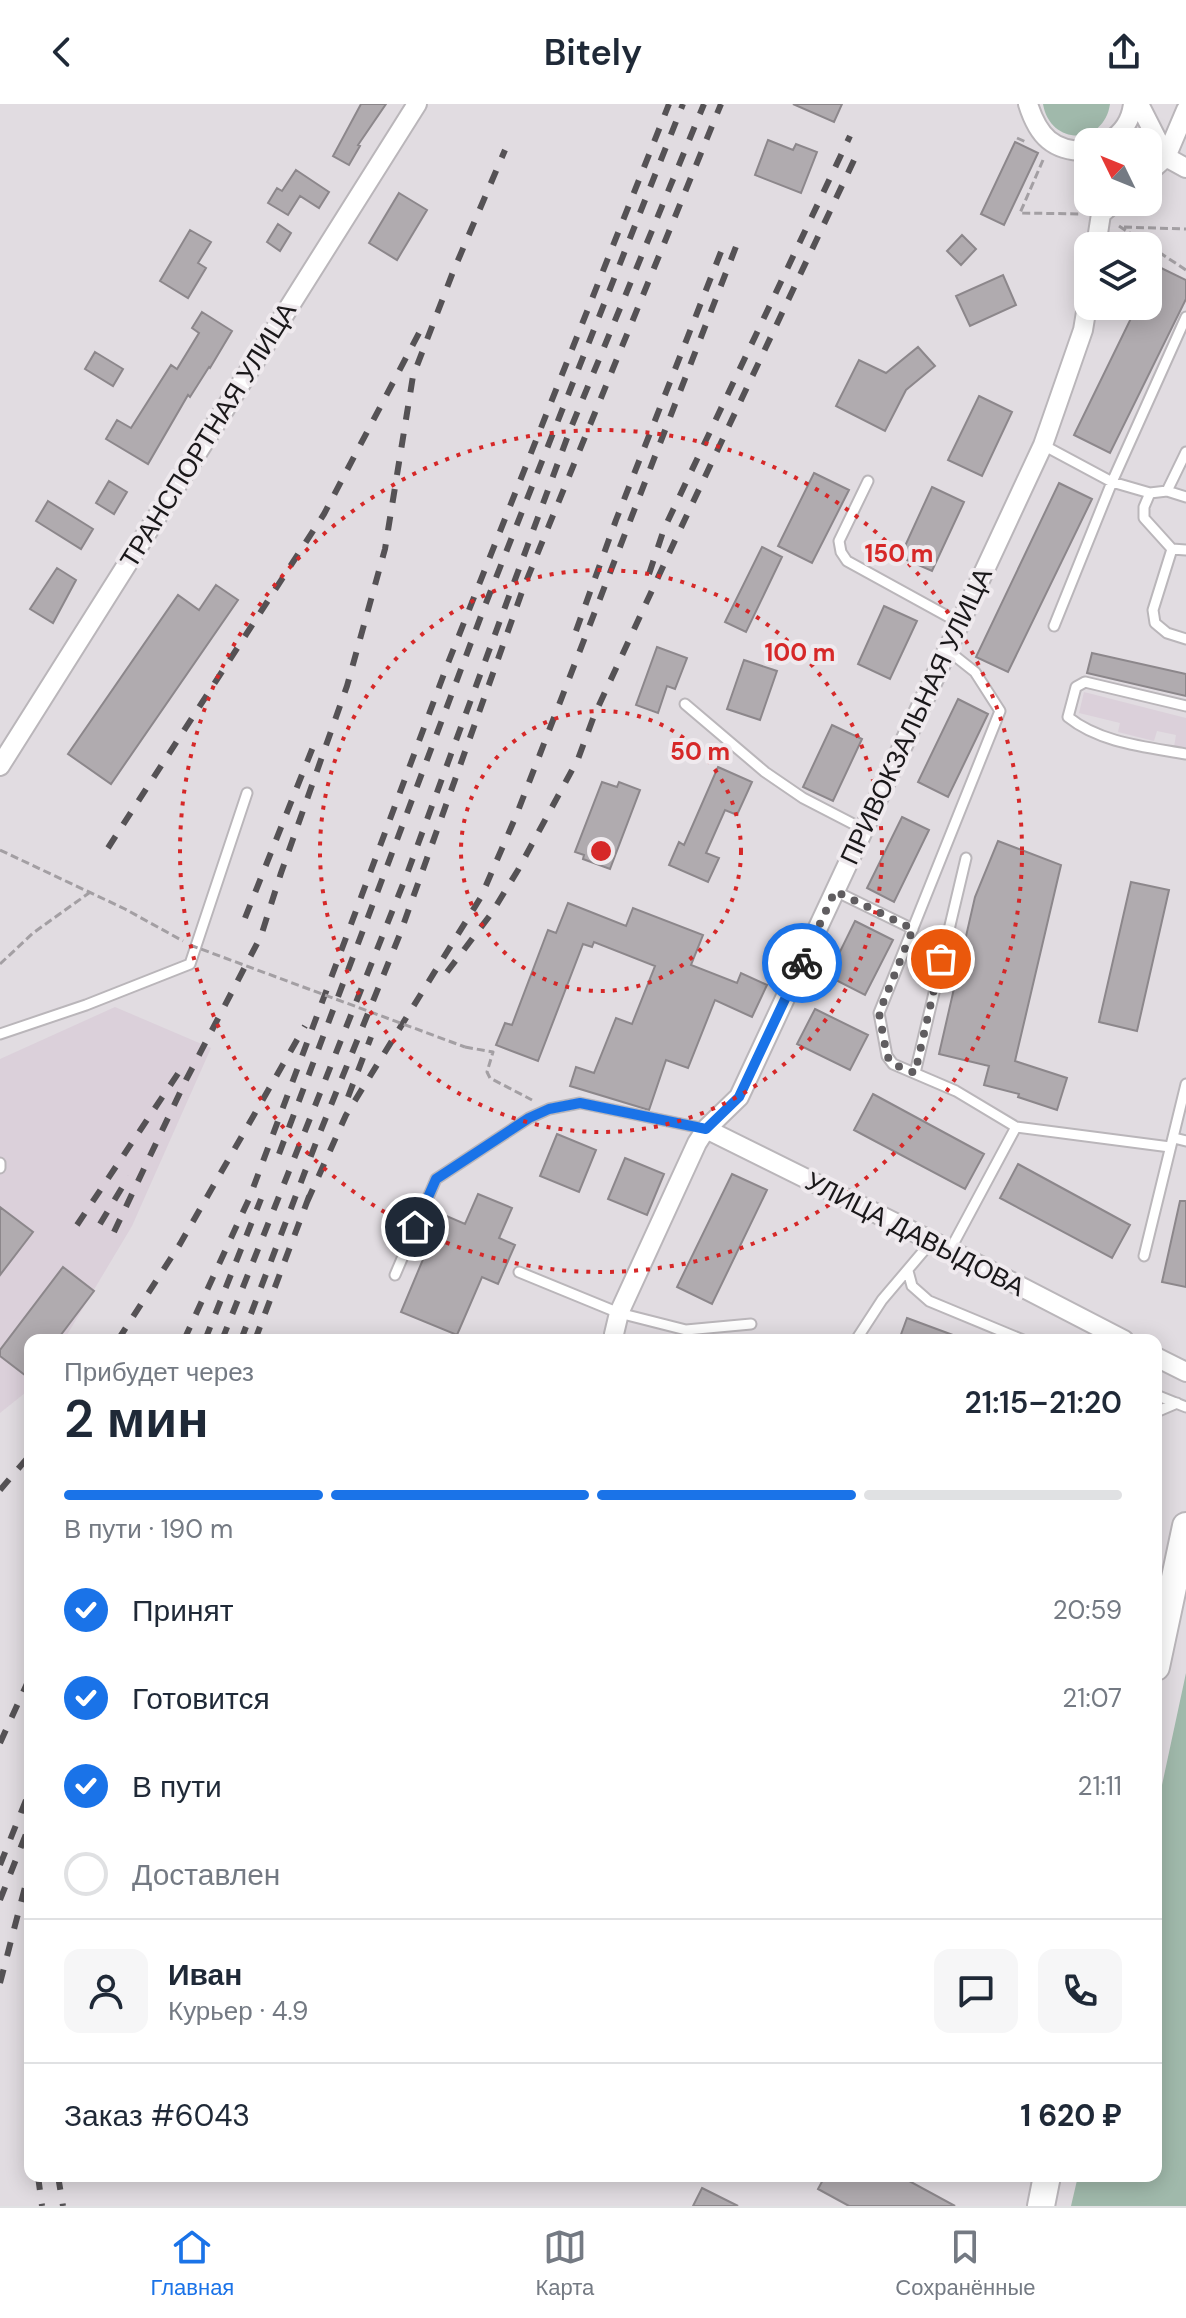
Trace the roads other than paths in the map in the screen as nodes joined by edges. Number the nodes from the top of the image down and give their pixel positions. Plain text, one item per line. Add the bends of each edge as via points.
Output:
1 (417, 104) edge
2 (1028, 104) edge
3 (1133, 104) edge
4 (1139, 104) edge
5 (1186, 110) edge
6 (1125, 128) edge
7 (1147, 128) edge
8 (1162, 148) edge
9 (1074, 150) edge
10 (1162, 158) edge
11 (1186, 168) edge
12 (1186, 317) edge
13 (1085, 320) edge
14 (1043, 445) junction
15 (1186, 452) edge
16 (868, 481) dead end
17 (1112, 482) junction
18 (1167, 491) junction
19 (1150, 493) junction
20 (1186, 497) edge
21 (1172, 549) junction
22 (1186, 550) edge
23 (958, 622) junction
24 (1054, 626) dead end
25 (1186, 639) edge
26 (946, 648) junction
27 (685, 704) dead end
28 (1186, 706) edge
29 (1186, 754) edge
30 (0, 766) edge
31 (247, 793) dead end
32 (863, 829) junction
33 (966, 858) dead end
34 (835, 891) junction
35 (913, 929) junction
36 (0, 1034) edge
37 (915, 1073) junction
38 (1186, 1084) edge
39 (1016, 1127) junction
40 (706, 1129) junction
41 (1186, 1141) edge
42 (1172, 1142) junction
43 (932, 1241) junction
44 (950, 1250) junction
45 (1144, 1256) dead end
46 (908, 1271) junction
47 (519, 1272) dead end
48 (395, 1275) dead end
49 (619, 1313) junction
50 (751, 1324) dead end
51 (614, 1334) dead end
52 (860, 1334) edge
53 (1009, 1334) edge
54 (1112, 1334) edge
55 (1162, 1360) edge
56 (1186, 1372) edge
57 (1162, 1397) edge
58 (1181, 1405) edge
59 (1186, 1526) edge
60 (1162, 1633) edge
61 (1046, 2182) edge
62 (1041, 2206) edge

1 - 30 street, ТРАНСПОРТНАЯ УЛИЦА
2 - 9 street via 1034,124 1047,139
3 - 6 street
4 - 7 street
5 - 8 street
10 - 11 street
12 - 17 lane
13 - 14 street, ПРИВОКЗАЛЬНАЯ УЛИЦА
14 - 17 lane
14 - 23 street, ПРИВОКЗАЛЬНАЯ УЛИЦА
15 - 18 lane
16 - 23 lane via 839,541 841,552 847,561
17 - 19 lane
17 - 24 lane
18 - 19 lane
18 - 20 lane
19 - 21 lane via 1144,518
21 - 22 lane
21 - 25 lane via 1153,610 1155,623
23 - 26 street, ПРИВОКЗАЛЬНАЯ УЛИЦА
26 - 32 street, ПРИВОКЗАЛЬНАЯ УЛИЦА
26 - 35 lane via 975,672 1000,711
27 - 32 lane via 765,772
28 - 29 lane via 1085,682 1076,687 1068,717 1122,743
31 - 36 lane via 190,964
32 - 34 street, ПРИВОКЗАЛЬНАЯ УЛИЦА
33 - 37 lane
34 - 35 lane
34 - 40 street, ПРИВОКЗАЛЬНАЯ УЛИЦА via 739,1097
35 - 37 lane via 879,1013 887,1056
37 - 39 lane
38 - 42 lane
39 - 42 lane
39 - 44 lane
40 - 43 street, УЛИЦА ДАВЫДОВА
40 - 48 lane via 580,1103 529,1118 436,1179
40 - 49 street, ПРИВОКЗАЛЬНАЯ УЛИЦА
41 - 42 lane
42 - 45 lane
43 - 44 street, УЛИЦА ДАВЫДОВА
43 - 46 lane
44 - 54 street, УЛИЦА ДАВЫДОВА
46 - 52 lane
46 - 53 lane via 912,1286 929,1301
47 - 49 lane
49 - 50 lane via 686,1330
49 - 51 street, ПРИВОКЗАЛЬНАЯ УЛИЦА
55 - 56 street
57 - 58 lane
59 - 60 main road
61 - 62 main road

